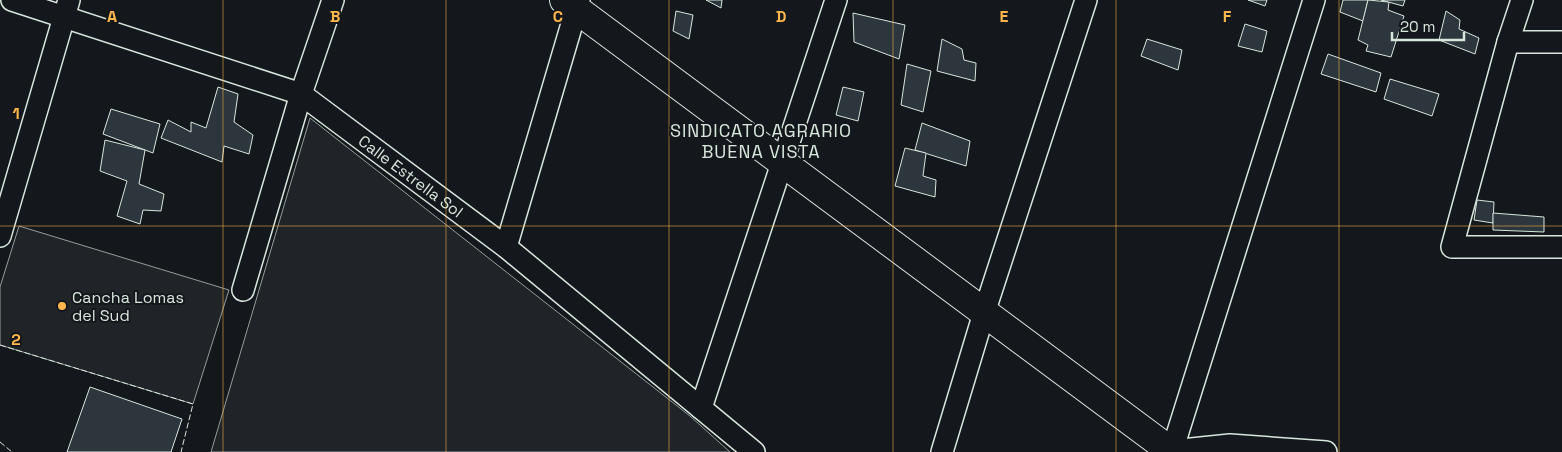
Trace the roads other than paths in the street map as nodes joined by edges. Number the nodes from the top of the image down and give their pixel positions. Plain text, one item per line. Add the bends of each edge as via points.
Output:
1 (12, 0) edge
2 (333, 0) edge
3 (836, 0) edge
4 (1086, 0) edge
5 (1314, 0) edge
6 (1522, 0) edge
7 (574, 3) edge
8 (66, 8) edge
9 (1508, 42) junction
10 (1562, 42) edge
11 (301, 94) junction
12 (783, 162) junction
13 (0, 236) edge
14 (506, 247) junction
15 (1562, 247) edge
16 (243, 290) dead end
17 (984, 312) junction
18 (701, 408) junction
19 (754, 452) edge
20 (942, 452) edge
21 (1172, 452) edge
22 (1326, 452) edge

1 - 8 street, Calle Estrella Sol
2 - 11 street
3 - 12 street
4 - 17 street
5 - 21 street
6 - 9 street
7 - 12 street
7 - 14 street
8 - 11 street, Calle Estrella Sol
8 - 13 street
9 - 10 street
9 - 15 street via 1452,247
11 - 14 street, Calle Estrella Sol
11 - 16 street
12 - 17 street
12 - 18 street
14 - 18 street, Calle Estrella Sol
17 - 20 street
17 - 21 street
18 - 19 street, Calle Estrella Sol
21 - 22 street via 1230,444

